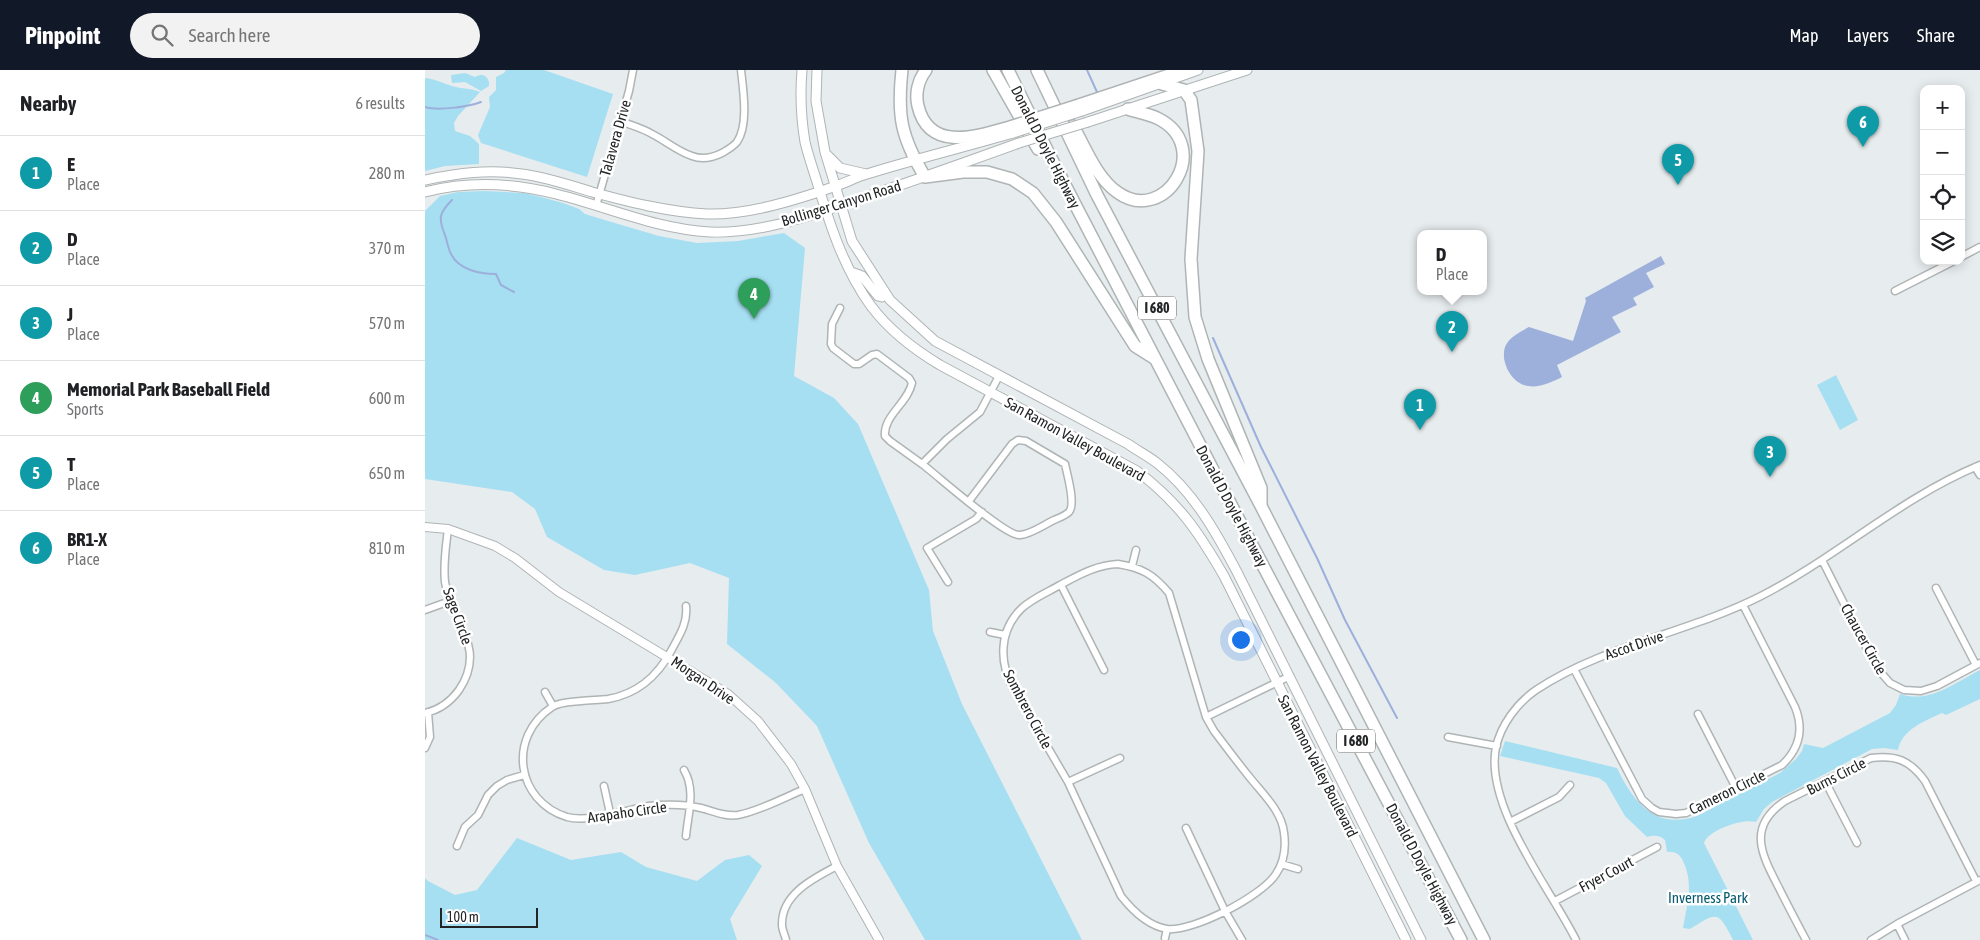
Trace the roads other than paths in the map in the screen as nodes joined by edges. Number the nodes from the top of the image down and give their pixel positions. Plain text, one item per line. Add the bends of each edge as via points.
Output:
1 (633, 70) edge
2 (742, 70) edge
3 (802, 70) edge
4 (817, 70) edge
5 (902, 70) edge
6 (927, 70) edge
7 (993, 70) edge
8 (1008, 70) edge
9 (1037, 70) edge
10 (1184, 70) edge
11 (1198, 70) edge
12 (1247, 70) edge
13 (1162, 84) junction
14 (1184, 90) junction
15 (1057, 107) junction
16 (1081, 108) junction
17 (1128, 109) junction
18 (620, 121) junction
19 (1011, 130) junction
20 (825, 152) junction
21 (1050, 156) junction
22 (915, 160) junction
23 (866, 174) junction
24 (925, 177) junction
25 (425, 180) edge
26 (836, 186) junction
27 (820, 191) junction
28 (425, 192) edge
29 (599, 194) junction
30 (841, 205) junction
31 (595, 206) junction
32 (825, 210) junction
33 (1980, 248) edge
34 (1965, 255) edge
35 (1946, 265) edge
36 (851, 272) junction
37 (1895, 291) dead end
38 (886, 294) junction
39 (840, 308) dead end
40 (1155, 359) junction
41 (999, 376) junction
42 (990, 392) junction
43 (923, 464) junction
44 (1978, 466) edge
45 (1980, 475) edge
46 (969, 501) junction
47 (1261, 506) junction
48 (982, 512) junction
49 (425, 527) edge
50 (448, 529) junction
51 (1136, 550) dead end
52 (1822, 560) junction
53 (1132, 566) junction
54 (948, 582) dead end
55 (1061, 585) junction
56 (1936, 588) dead end
57 (450, 601) junction
58 (1743, 605) junction
59 (687, 606) dead end
60 (425, 610) edge
61 (990, 632) dead end
62 (1005, 636) junction
63 (668, 657) junction
64 (1978, 664) edge
65 (1574, 669) junction
66 (1104, 670) dead end
67 (1290, 676) junction
68 (1277, 682) junction
69 (545, 692) dead end
70 (553, 706) junction
71 (427, 712) edge
72 (1698, 714) dead end
73 (1206, 717) junction
74 (1449, 737) dead end
75 (1497, 746) junction
76 (425, 748) edge
77 (1119, 758) dead end
78 (684, 770) dead end
79 (524, 775) junction
80 (1825, 781) junction
81 (1068, 782) junction
82 (1570, 785) dead end
83 (604, 786) dead end
84 (1736, 788) junction
85 (805, 789) junction
86 (689, 806) junction
87 (610, 813) junction
88 (1511, 822) junction
89 (1186, 828) dead end
90 (685, 836) dead end
91 (1857, 843) dead end
92 (457, 846) dead end
93 (1657, 847) dead end
94 (1281, 864) junction
95 (837, 866) junction
96 (1298, 869) dead end
97 (1978, 880) edge
98 (1555, 901) junction
99 (1225, 910) junction
100 (1897, 924) junction
101 (1167, 929) junction
102 (1165, 938) dead end
103 (786, 940) edge
104 (879, 940) edge
105 (1242, 940) edge
106 (1406, 940) edge
107 (1421, 940) edge
108 (1461, 940) edge
109 (1484, 940) edge
110 (1576, 940) edge
111 (1806, 940) edge
112 (1871, 940) edge
113 (1905, 940) edge

1 - 18 street, Talavera Drive
2 - 18 street via 743,127 737,141 717,155 694,157 673,148 652,133
3 - 27 main road, San Ramon Valley Boulevard via 801,114 805,143
4 - 20 main road, San Ramon Valley Boulevard via 816,101
5 - 22 highway via 901,126
6 - 19 highway via 919,81 917,102 925,123 932,130 970,138
7 - 21 highway via 1040,152
8 - 21 highway, Donald D Doyle Highway / I 680
9 - 15 highway, Donald D Doyle Highway / I 680
10 - 16 highway
11 - 13 main road
12 - 14 main road, Bollinger Canyon Road
13 - 14 highway
13 - 16 main road
14 - 17 main road, Bollinger Canyon Road
14 - 47 highway via 1191,100 1198,151 1191,259 1195,317 1208,359 1261,488
15 - 17 highway via 1065,113 1095,165 1118,193 1140,200 1162,195 1178,178 1183,150 1175,132 1166,123
15 - 47 highway, Donald D Doyle Highway / I 680 via 1097,195
16 - 19 highway, bridge
17 - 24 main road, Bollinger Canyon Road, bridge
18 - 29 street, Talavera Drive
19 - 22 main road, Bollinger Canyon Road
20 - 23 main road via 840,168
20 - 26 main road, San Ramon Valley Boulevard
21 - 40 highway, Donald D Doyle Highway / I 680
22 - 23 main road, Bollinger Canyon Road
22 - 24 highway
23 - 26 main road, Bollinger Canyon Road
24 - 30 main road, Bollinger Canyon Road
24 - 40 highway via 987,172 1012,179 1033,193 1056,222 1135,346
25 - 29 main road, Bollinger Canyon Road via 457,173 505,172 534,176
26 - 27 main road, Bollinger Canyon Road
26 - 30 main road, San Ramon Valley Boulevard
27 - 29 main road, Bollinger Canyon Road via 763,208 710,214 673,211
27 - 32 main road, San Ramon Valley Boulevard
28 - 31 main road, Bollinger Canyon Road via 455,186 511,185
29 - 31 street, Talavera Drive
30 - 32 main road, Bollinger Canyon Road
30 - 38 main road, San Ramon Valley Boulevard via 852,241
31 - 32 main road, Bollinger Canyon Road via 671,227 721,232 759,228
32 - 36 main road, San Ramon Valley Boulevard
33 - 34 street
35 - 37 street
36 - 38 main road via 863,276 878,296
36 - 42 main road, San Ramon Valley Boulevard via 871,307 918,352
38 - 41 main road, San Ramon Valley Boulevard via 935,341
39 - 43 street via 832,324 833,348 854,364 877,354 909,378 911,383 905,399 886,424 885,436
40 - 108 highway, Donald D Doyle Highway / I 680
41 - 42 street
41 - 67 main road, San Ramon Valley Boulevard via 1128,444 1168,473 1212,526
42 - 43 street via 980,412
42 - 68 main road, San Ramon Valley Boulevard via 1137,471 1161,489 1199,533
43 - 46 street
44 - 45 street
44 - 52 street, Ascot Drive via 1910,500
46 - 48 street
46 - 48 street via 1018,440 1026,441 1065,464 1072,498 1069,512 1019,535 1010,533
47 - 109 highway, Donald D Doyle Highway / I 680
48 - 54 street via 927,548
49 - 50 street, Morgan Drive
50 - 57 street, Sage Circle via 444,557
50 - 63 street, Morgan Drive via 495,546 559,592
51 - 53 street
52 - 58 street, Ascot Drive
52 - 64 street, Chaucer Circle via 1876,667 1890,683 1905,690 1921,691
53 - 55 street, Sombrero Circle via 1103,565
53 - 73 street, Sombrero Circle via 1146,571 1169,593
55 - 62 street, Sombrero Circle via 1021,609
55 - 66 street
56 - 64 street
57 - 60 street
57 - 71 street, Sage Circle via 467,638 470,650 468,670 452,699
58 - 65 street, Ascot Drive
58 - 84 street, Cameron Circle via 1795,707 1801,732 1797,748 1782,765
59 - 63 street via 687,617
61 - 62 street
62 - 81 street, Sombrero Circle via 1003,664 1007,676
63 - 70 street via 651,680 636,690 607,699
63 - 85 street, Morgan Drive via 728,694 758,721 791,764
65 - 75 street, Ascot Drive via 1524,699 1505,725
65 - 84 street, Cameron Circle via 1638,794 1652,808 1667,814 1686,813
67 - 68 street
67 - 107 main road, San Ramon Valley Boulevard
68 - 73 street
68 - 106 main road, San Ramon Valley Boulevard
69 - 70 street
70 - 79 street, Arapaho Circle via 532,728 525,742
71 - 76 street via 430,736
72 - 84 street
73 - 94 street, Sombrero Circle via 1274,807 1284,832 1285,850
74 - 75 street
75 - 88 street, Ascot Drive via 1495,778
77 - 81 street
78 - 86 street via 691,785
79 - 87 street, Arapaho Circle via 537,799 554,812 583,819
79 - 92 street via 507,780 488,795 478,815 465,827
80 - 91 street
80 - 97 street, Burns Circle via 1871,758 1885,756 1900,759 1916,769
80 - 111 street, Burns Circle via 1773,811 1763,825 1760,839 1765,862
81 - 101 street, Sombrero Circle via 1121,896 1142,917
82 - 88 street via 1559,797
83 - 87 street
85 - 86 street, Arapaho Circle via 738,815 724,815
85 - 95 street, Morgan Drive
86 - 87 street, Arapaho Circle via 663,804
86 - 90 street
88 - 98 street, Ascot Drive
89 - 99 street
93 - 98 street, Fryer Court
94 - 96 street
94 - 99 street, Sombrero Circle via 1261,889
95 - 103 street via 811,879 784,908 782,925
95 - 104 street, Morgan Drive
97 - 100 street
98 - 110 street, Ascot Drive
99 - 101 street, Sombrero Circle via 1202,922
99 - 105 street
100 - 112 street
100 - 113 street
101 - 102 street

